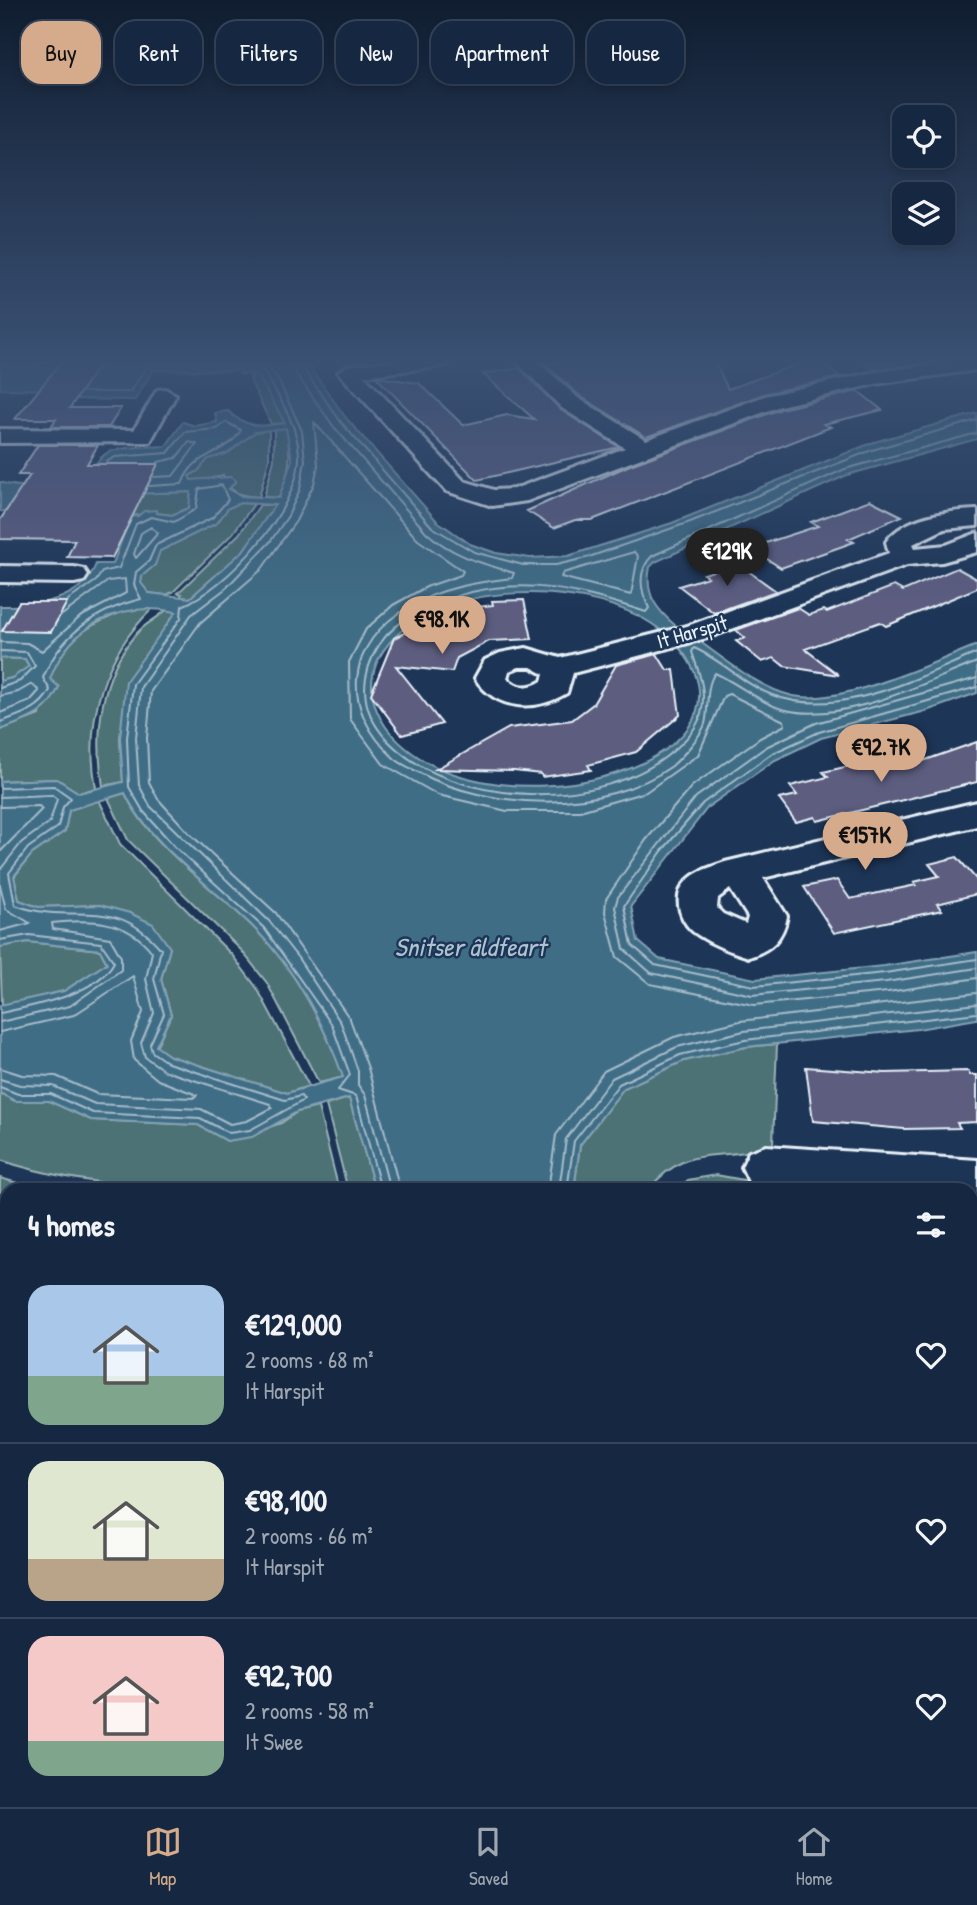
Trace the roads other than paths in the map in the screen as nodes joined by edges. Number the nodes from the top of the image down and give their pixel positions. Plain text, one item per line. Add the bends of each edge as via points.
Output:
1 (416, 444) edge
2 (636, 444) edge
3 (660, 444) edge
4 (645, 450) junction
5 (977, 518) edge
6 (977, 541) edge
7 (904, 557) junction
8 (0, 574) edge
9 (74, 575) dead end
10 (555, 668) dead end
11 (977, 814) edge
12 (738, 871) dead end
13 (766, 1167) dead end
14 (977, 1182) edge

1 - 4 street via 455,486 492,498 518,496
2 - 4 street
3 - 4 street
5 - 7 street via 948,518 912,532 899,542
6 - 7 street, It Harspit via 931,556
7 - 10 street, It Harspit via 696,632
8 - 9 street
11 - 12 street
13 - 14 street

